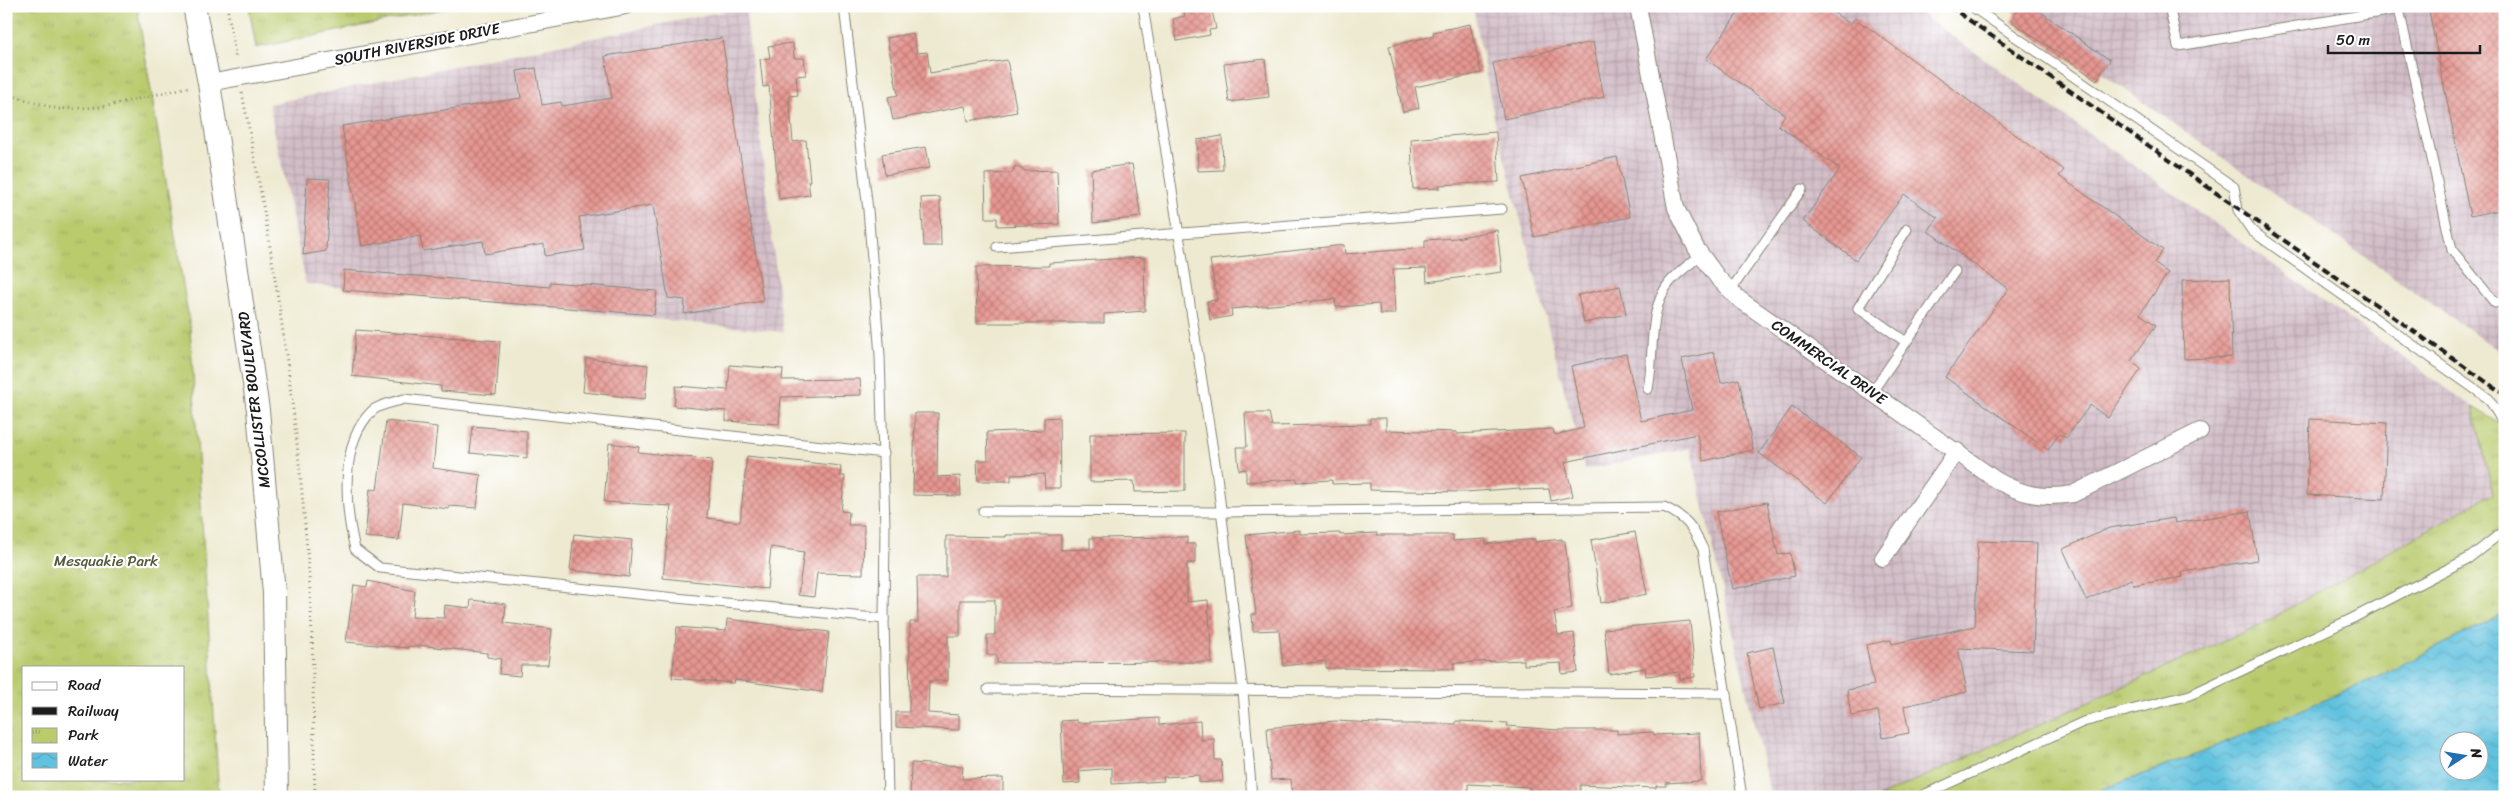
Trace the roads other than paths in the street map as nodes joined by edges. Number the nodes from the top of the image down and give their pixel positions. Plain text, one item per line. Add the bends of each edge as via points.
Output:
1 (194, 6) edge
2 (626, 6) edge
3 (844, 6) edge
4 (1143, 6) edge
5 (1638, 6) edge
6 (1971, 6) edge
7 (2169, 6) edge
8 (2399, 8) edge
9 (209, 83) junction
10 (1802, 189) dead end
11 (1502, 209) dead end
12 (1907, 229) dead end
13 (1179, 234) junction
14 (997, 247) dead end
15 (1701, 255) junction
16 (1955, 271) dead end
17 (1730, 291) junction
18 (2505, 300) edge
19 (1906, 342) junction
20 (1648, 388) dead end
21 (1872, 392) junction
22 (2505, 426) edge
23 (2200, 431) dead end
24 (1957, 451) junction
25 (884, 453) junction
26 (983, 511) dead end
27 (1222, 512) junction
28 (2505, 530) edge
29 (1883, 558) dead end
30 (884, 619) junction
31 (988, 689) dead end
32 (1243, 691) junction
33 (1727, 693) junction
34 (277, 797) edge
35 (888, 797) edge
36 (1252, 797) edge
37 (1742, 797) edge
38 (1919, 797) edge

1 - 9 main road, MCCOLLISTER BOULEVARD
2 - 9 street, SOUTH RIVERSIDE DRIVE
3 - 25 lane via 875,282
4 - 13 lane
5 - 15 street, COMMERCIAL DRIVE via 1676,208
6 - 22 lane via 2234,187 2238,210 2252,231 2489,399
7 - 8 lane via 2178,46
8 - 18 lane via 2452,250 2495,303
9 - 34 main road, MCCOLLISTER BOULEVARD via 258,410 274,594
10 - 17 lane
11 - 13 lane
12 - 19 lane via 1858,308
13 - 14 lane
13 - 27 lane
15 - 17 street, COMMERCIAL DRIVE
15 - 20 lane via 1668,285 1659,302
16 - 19 lane
17 - 21 street, COMMERCIAL DRIVE
19 - 21 lane
21 - 24 street, COMMERCIAL DRIVE
23 - 24 street, COMMERCIAL DRIVE via 2073,494 2052,497 2014,491
24 - 29 street
25 - 30 lane
25 - 30 lane via 404,400 373,409 354,435 346,501 355,549 380,568
26 - 27 lane
27 - 32 lane
27 - 33 lane via 1664,507 1683,517 1703,549
28 - 38 lane via 2469,558 2353,618 2190,695 2083,722
30 - 35 lane
31 - 32 lane
32 - 33 lane
32 - 36 lane
33 - 37 lane

